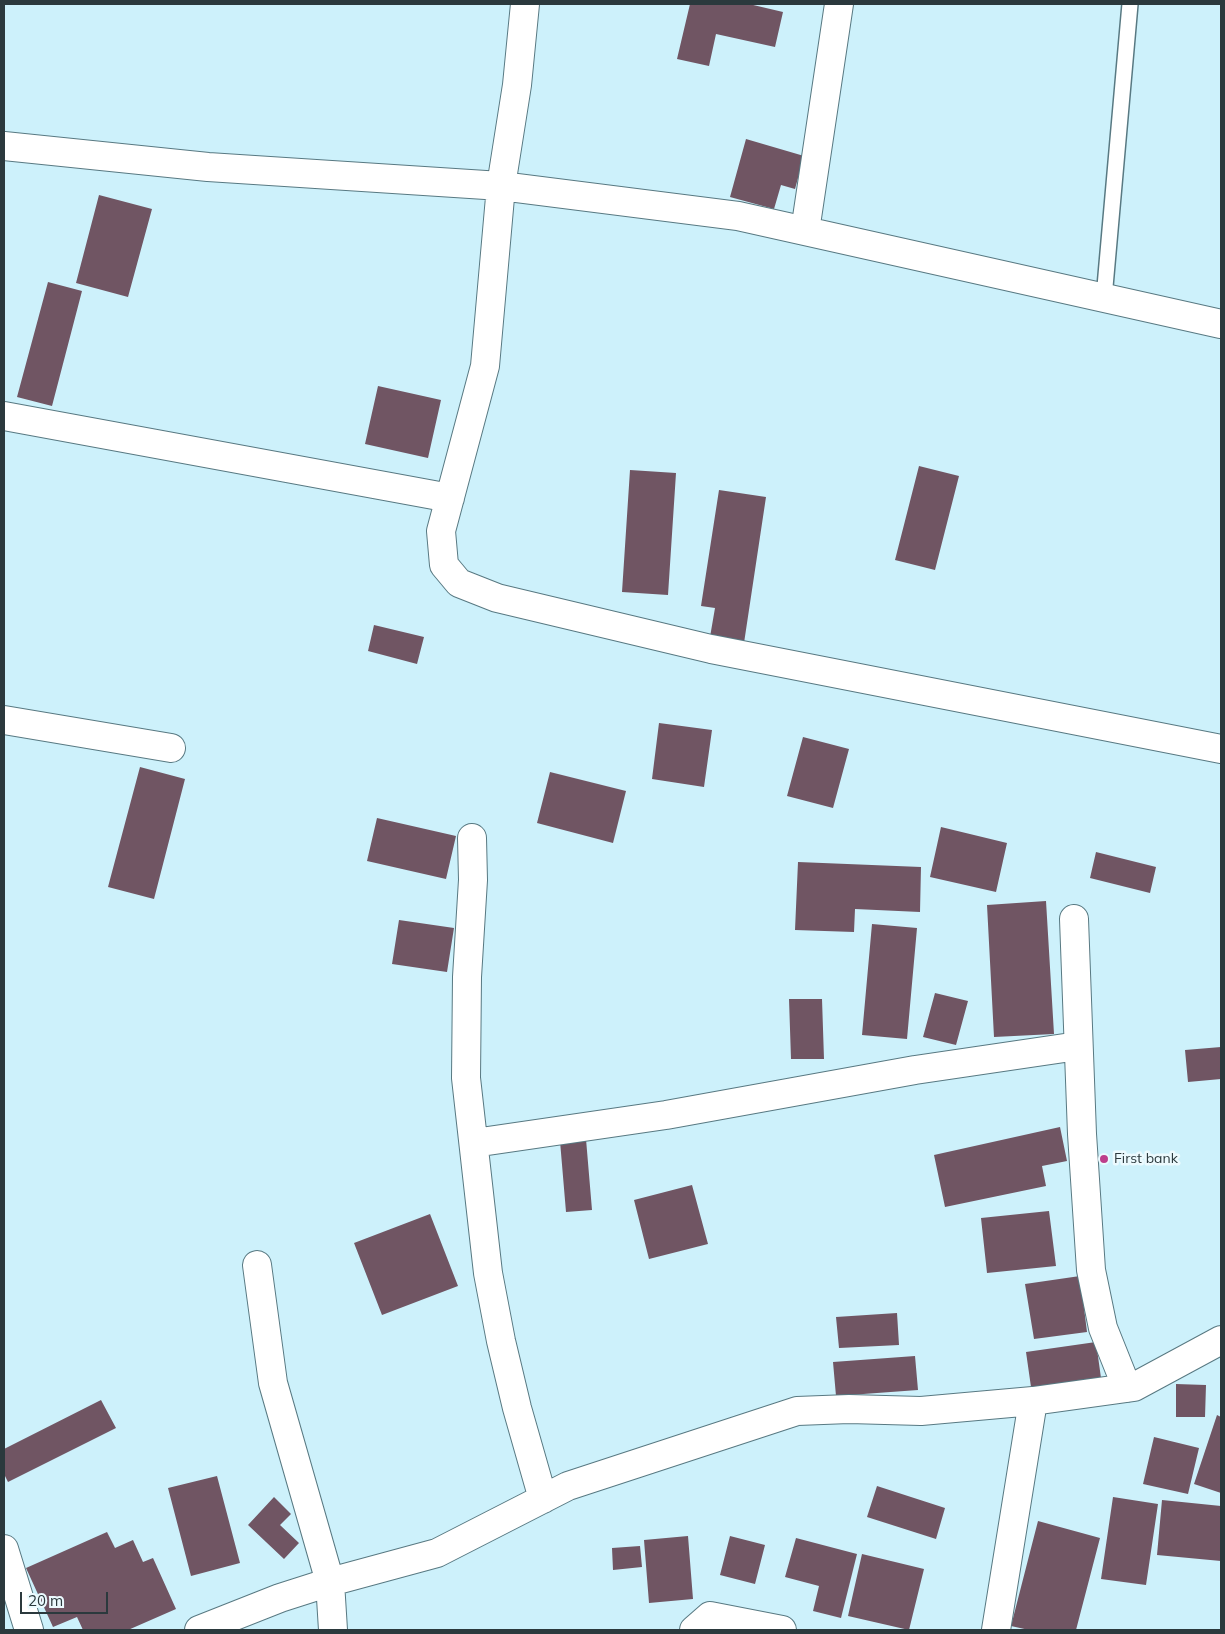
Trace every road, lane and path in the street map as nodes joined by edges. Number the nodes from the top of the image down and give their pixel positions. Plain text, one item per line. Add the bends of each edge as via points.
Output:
1 (525, 4) edge
2 (839, 4) edge
3 (1130, 4) edge
4 (4, 146) edge
5 (501, 186) junction
6 (805, 231) junction
7 (1104, 298) junction
8 (1221, 324) edge
9 (4, 416) edge
10 (450, 498) junction
11 (4, 720) edge
12 (171, 748) dead end
13 (1221, 750) edge
14 (472, 838) dead end
15 (1074, 919) dead end
16 (1078, 1046) junction
17 (474, 1143) junction
18 (257, 1265) dead end
19 (1221, 1340) edge
20 (1127, 1388) junction
21 (1033, 1401) junction
22 (543, 1499) junction
23 (4, 1549) edge
24 (330, 1582) junction
25 (29, 1630) edge
26 (199, 1630) edge
27 (333, 1630) edge
28 (694, 1630) edge
29 (782, 1630) edge
30 (996, 1630) edge

1 - 5 street via 517,84
2 - 6 street
3 - 7 lane
4 - 5 street via 208,167
5 - 6 street via 738,216
5 - 10 street via 485,366
6 - 7 street
7 - 8 street
9 - 10 street
10 - 13 street via 441,531 444,565 459,583 497,598 711,649
11 - 12 street
14 - 17 street via 466,1078
15 - 16 street
16 - 17 street via 915,1070 666,1115
16 - 20 street via 1091,1270 1103,1328
17 - 22 street via 488,1273 501,1341
18 - 24 street via 273,1383
19 - 20 street
20 - 21 street
21 - 22 street via 921,1411 797,1411 568,1486
21 - 30 street
22 - 24 street via 437,1553
23 - 25 street
24 - 26 street
24 - 27 street
28 - 29 street via 710,1616

